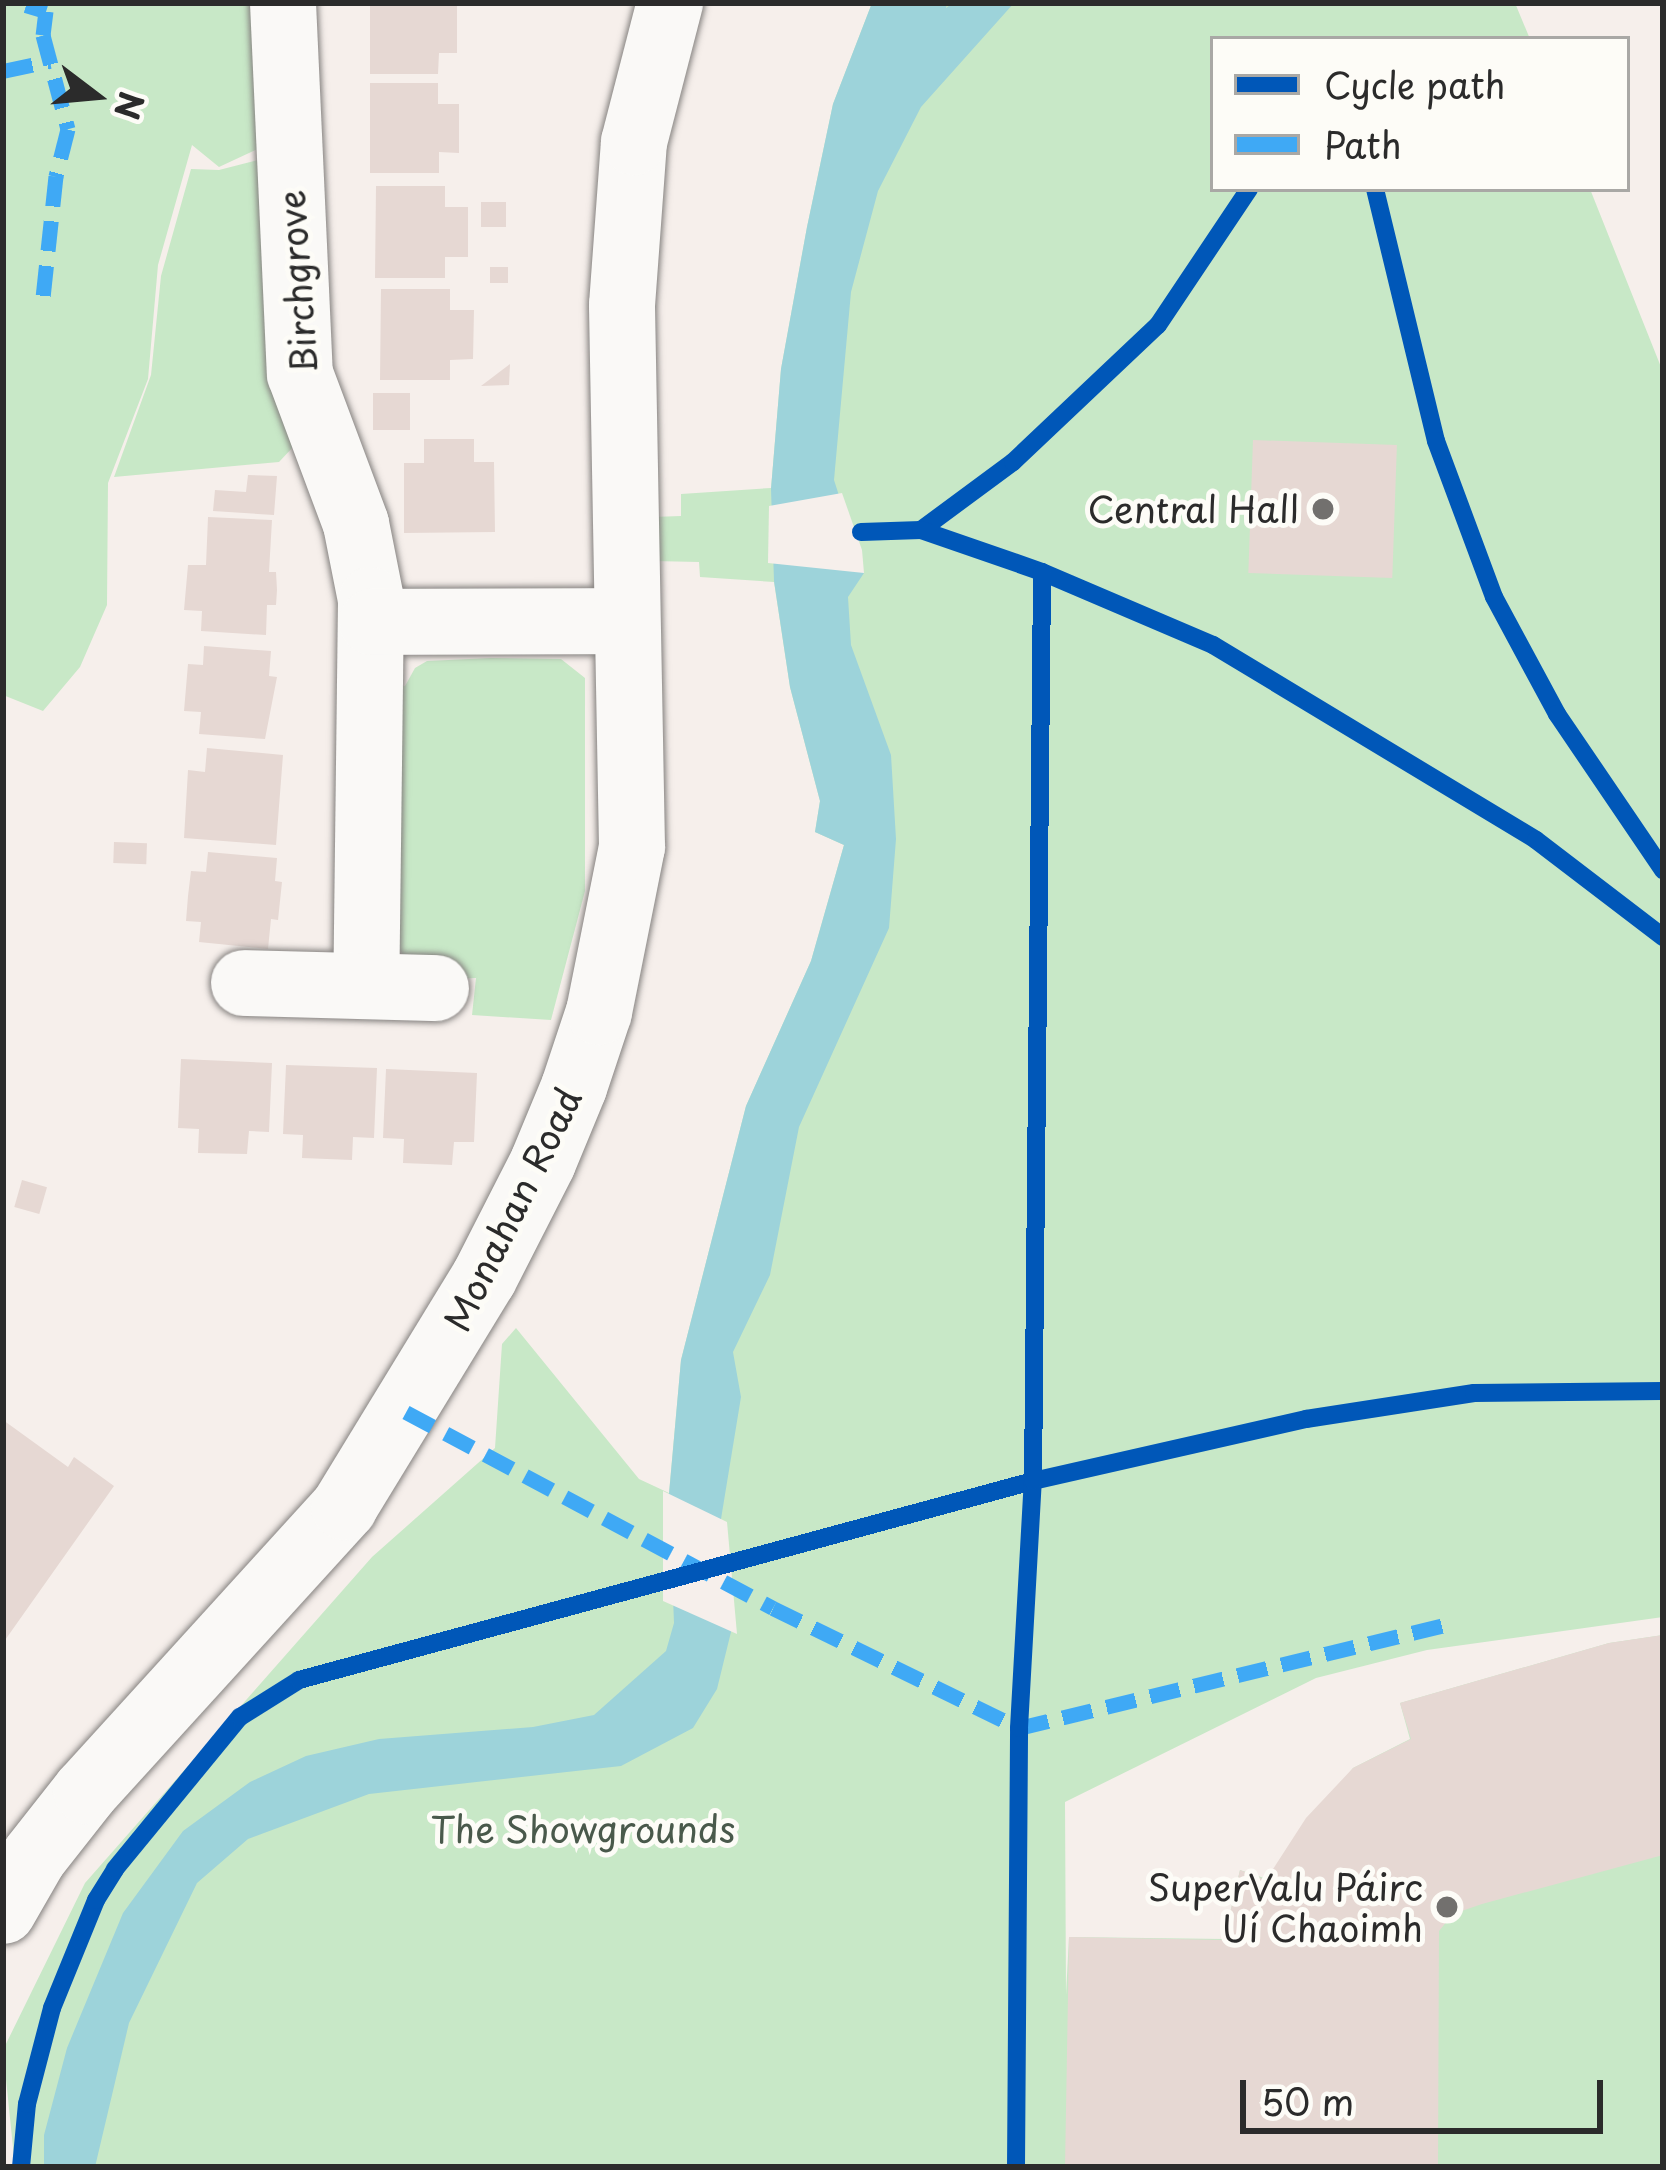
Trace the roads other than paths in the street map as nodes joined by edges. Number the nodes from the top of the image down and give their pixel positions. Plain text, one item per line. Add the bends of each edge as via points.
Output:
1 (283, 3) edge
2 (670, 3) edge
3 (627, 621) junction
4 (372, 622) junction
5 (244, 983) dead end
6 (366, 986) junction
7 (436, 988) dead end
8 (3, 1911) edge

1 - 4 street, Birchgrove via 300,374 356,524
2 - 3 street, Monahan Road via 634,142 626,225
3 - 4 street
3 - 8 street, Monahan Road via 632,847 598,1012 543,1162 417,1393 344,1507 86,1791
4 - 6 street, Birchgrove
5 - 6 street
6 - 7 street

